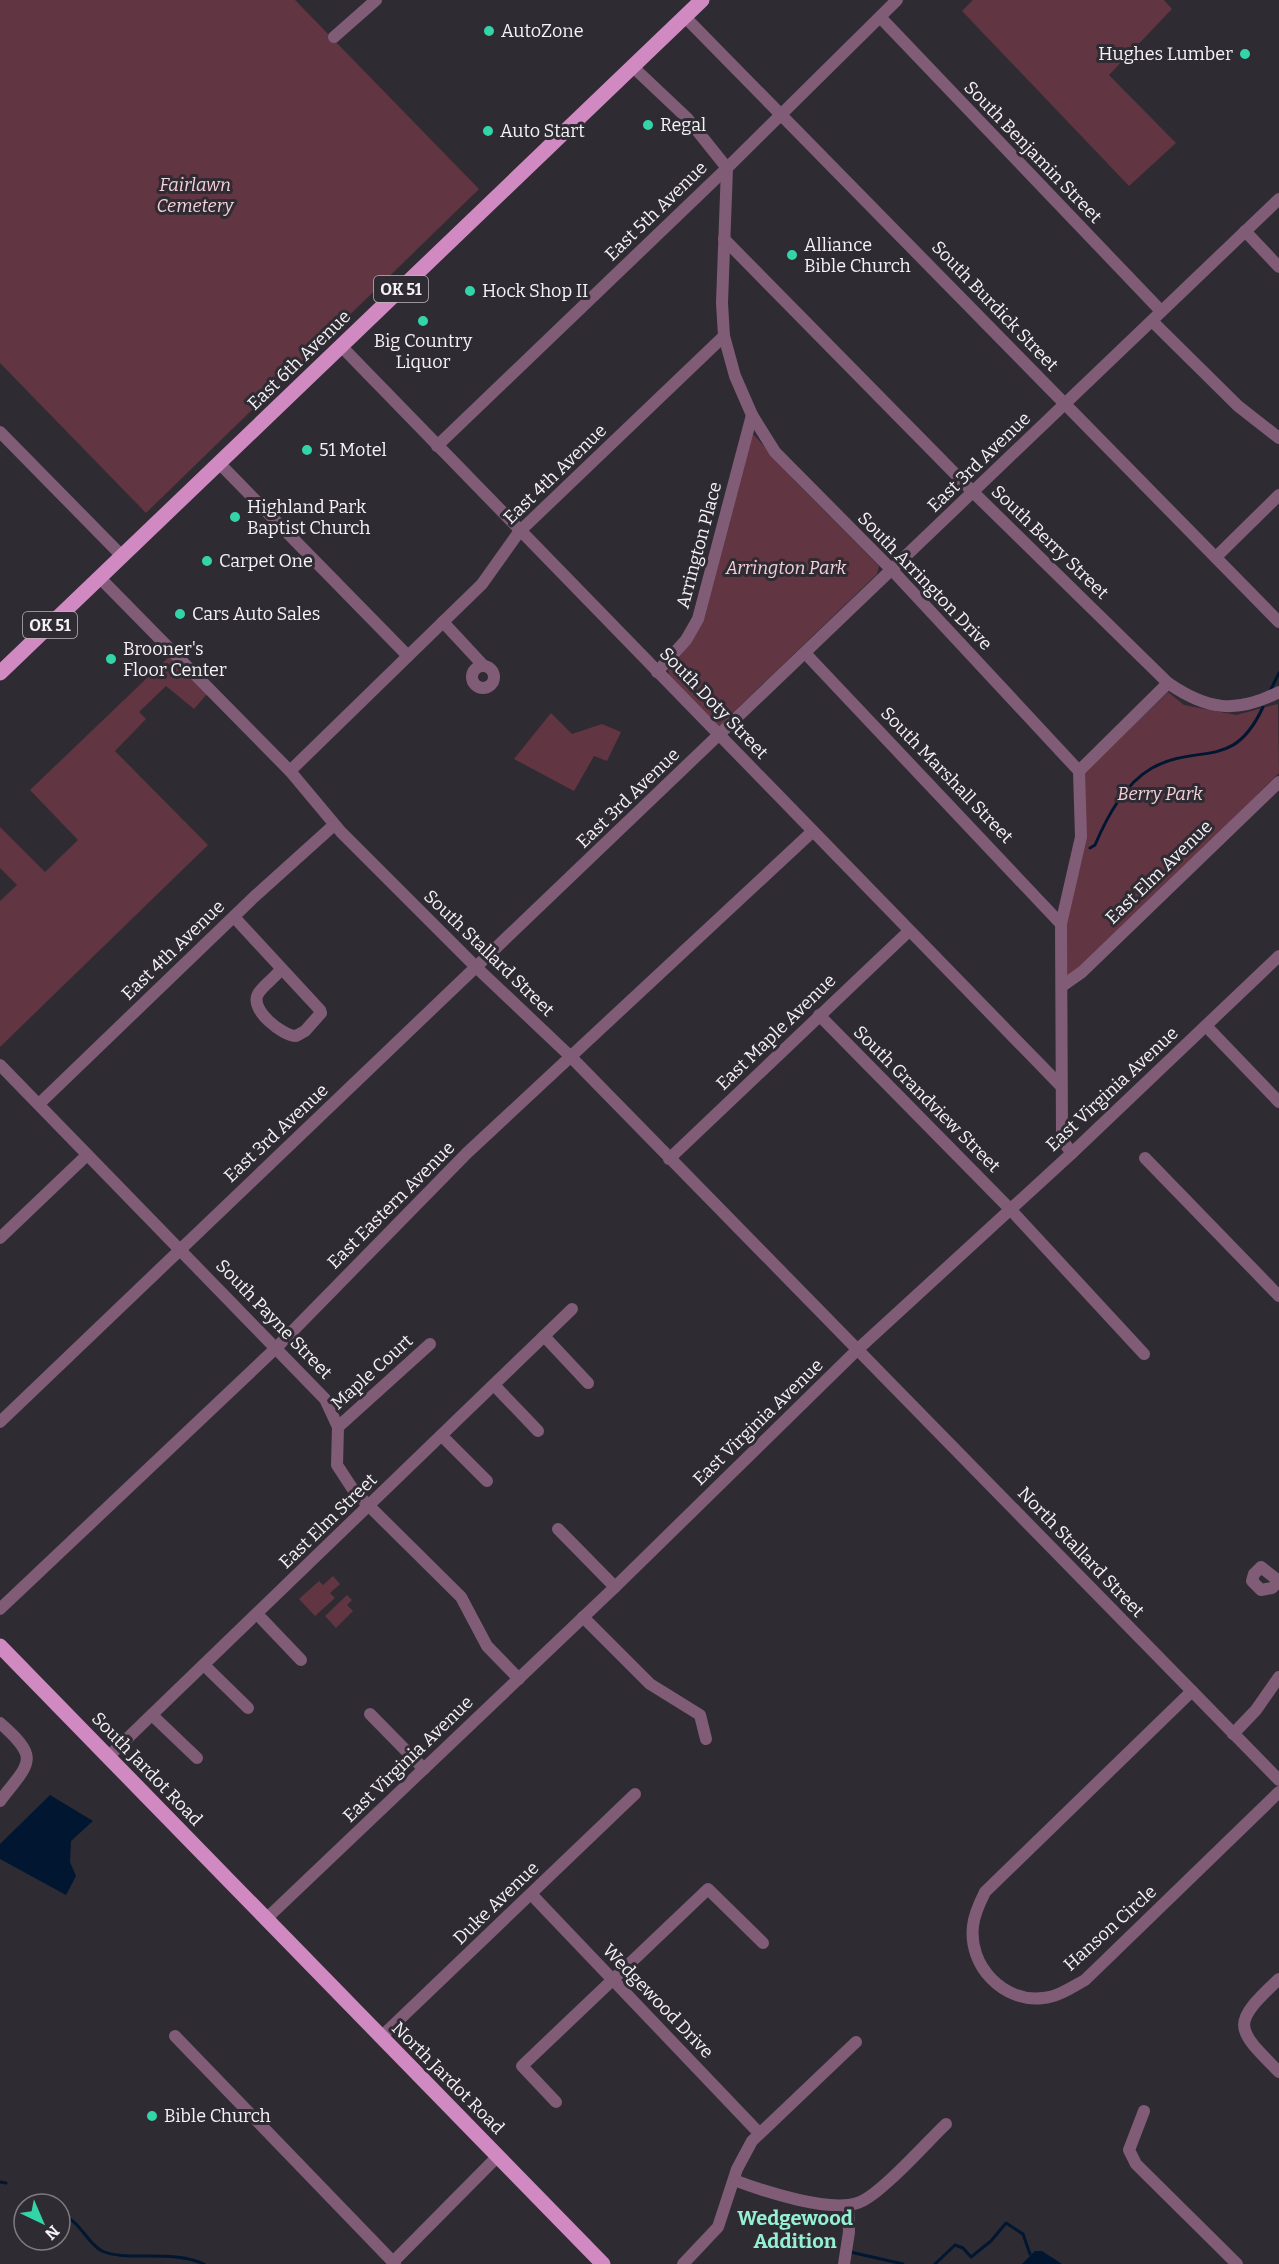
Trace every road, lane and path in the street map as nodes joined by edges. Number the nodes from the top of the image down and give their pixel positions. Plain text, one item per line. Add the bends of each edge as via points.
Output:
1 (376, 0) edge
2 (702, 0) edge
3 (897, 0) edge
4 (685, 17) junction
5 (880, 17) junction
6 (334, 37) dead end
7 (633, 67) junction
8 (780, 112) junction
9 (727, 168) junction
10 (1279, 199) edge
11 (1245, 231) junction
12 (724, 239) junction
13 (1279, 267) edge
14 (1161, 311) junction
15 (1152, 321) junction
16 (724, 336) junction
17 (341, 346) junction
18 (1065, 404) junction
19 (752, 416) junction
20 (0, 432) edge
21 (1279, 438) edge
22 (437, 447) junction
23 (219, 463) junction
24 (974, 492) junction
25 (1279, 495) edge
26 (519, 532) junction
27 (122, 556) junction
28 (1216, 557) junction
29 (892, 570) junction
30 (100, 578) junction
31 (443, 622) junction
32 (1279, 622) edge
33 (805, 653) junction
34 (408, 656) junction
35 (482, 664) dead end
36 (657, 672) junction
37 (0, 673) edge
38 (1168, 683) junction
39 (1279, 693) edge
40 (720, 735) junction
41 (290, 771) junction
42 (1079, 771) junction
43 (1279, 782) edge
44 (334, 825) junction
45 (813, 831) junction
46 (234, 917) junction
47 (1061, 924) junction
48 (909, 931) junction
49 (1279, 957) edge
50 (477, 968) junction
51 (281, 969) junction
52 (1062, 986) junction
53 (819, 1015) junction
54 (1206, 1026) junction
55 (571, 1057) junction
56 (0, 1065) edge
57 (1061, 1086) junction
58 (1279, 1102) edge
59 (39, 1104) junction
60 (1072, 1153) junction
61 (87, 1155) junction
62 (1145, 1158) dead end
63 (669, 1159) junction
64 (1010, 1209) junction
65 (0, 1238) edge
66 (181, 1248) junction
67 (1279, 1296) edge
68 (572, 1309) dead end
69 (544, 1336) junction
70 (430, 1344) dead end
71 (276, 1348) junction
72 (857, 1350) junction
73 (1144, 1354) dead end
74 (588, 1383) dead end
75 (494, 1385) junction
76 (0, 1422) edge
77 (338, 1427) junction
78 (538, 1431) dead end
79 (442, 1436) junction
80 (487, 1481) dead end
81 (370, 1506) junction
82 (558, 1529) dead end
83 (615, 1587) junction
84 (0, 1609) edge
85 (257, 1614) junction
86 (583, 1617) junction
87 (0, 1646) edge
88 (301, 1659) dead end
89 (204, 1665) junction
90 (1279, 1677) edge
91 (519, 1679) junction
92 (1192, 1691) junction
93 (248, 1708) dead end
94 (370, 1714) dead end
95 (152, 1715) junction
96 (0, 1724) edge
97 (1233, 1734) junction
98 (706, 1739) dead end
99 (108, 1757) junction
100 (197, 1758) dead end
101 (424, 1769) junction
102 (1279, 1780) edge
103 (1279, 1792) edge
104 (635, 1794) dead end
105 (0, 1801) edge
106 (531, 1894) junction
107 (266, 1918) junction
108 (763, 1943) dead end
109 (1279, 1979) edge
110 (613, 1980) junction
111 (175, 2036) dead end
112 (381, 2037) junction
113 (856, 2042) dead end
114 (1279, 2072) edge
115 (556, 2102) dead end
116 (1144, 2111) dead end
117 (946, 2124) dead end
118 (759, 2133) junction
119 (498, 2156) junction
120 (734, 2180) junction
121 (848, 2206) junction
122 (394, 2263) edge
123 (603, 2264) edge
124 (683, 2264) edge
125 (844, 2264) edge
126 (1237, 2264) edge

1 - 6 street
2 - 4 main road, East 6th Avenue / OK 51
3 - 5 street, East 5th Avenue
4 - 7 main road, East 6th Avenue / OK 51
4 - 8 street, South Burdick Street
5 - 8 street, East 5th Avenue
5 - 14 street, South Benjamin Street
7 - 9 street via 687,118
7 - 17 main road, East 6th Avenue / OK 51
8 - 9 street, East 5th Avenue
8 - 18 street, South Burdick Street
9 - 12 street, South Arrington Drive
9 - 22 street, East 5th Avenue
10 - 11 street, East 3rd Avenue
11 - 13 street
11 - 14 street, East 3rd Avenue
12 - 16 street, South Arrington Drive
12 - 24 street, South Berry Street
14 - 15 street, East 3rd Avenue
15 - 18 street, East 3rd Avenue
15 - 21 street via 1238,406
16 - 19 street, South Arrington Drive
16 - 26 street, East 4th Avenue
17 - 22 street, South Doty Street
17 - 23 main road, East 6th Avenue / OK 51
18 - 24 street, East 3rd Avenue
18 - 28 street, South Burdick Street
19 - 29 street, South Arrington Drive via 775,452
19 - 36 street, Arrington Place via 698,619 686,640
20 - 27 street
22 - 26 street, South Doty Street
23 - 27 main road, East 6th Avenue / OK 51
23 - 34 street
24 - 29 street, East 3rd Avenue
24 - 38 street, South Berry Street
25 - 28 street
26 - 31 street, East 4th Avenue via 482,584
26 - 36 street, South Doty Street
27 - 30 main road, East 6th Avenue / OK 51
28 - 32 street, South Burdick Street
29 - 33 street, East 3rd Avenue
29 - 42 street, South Arrington Drive
30 - 37 main road, East 6th Avenue / OK 51
30 - 41 street, South Stallard Street
31 - 34 street, East 4th Avenue
31 - 35 street
33 - 40 street, East 3rd Avenue
33 - 47 street, South Marshall Street
34 - 41 street, East 4th Avenue
36 - 40 street, South Doty Street
38 - 39 street, South Berry Street via 1189,697 1234,708
38 - 42 street
40 - 45 street, South Doty Street
40 - 50 street, East 3rd Avenue
41 - 44 street, South Stallard Street
42 - 47 street via 1081,837
43 - 52 street, East Elm Avenue via 1082,972
44 - 46 street, East 4th Avenue
44 - 50 street, South Stallard Street
45 - 48 street, South Doty Street
45 - 55 street, East Eastern Avenue
46 - 51 street
46 - 59 street, East 4th Avenue
47 - 52 street
48 - 53 street, East Maple Avenue
48 - 57 street, South Doty Street
49 - 54 street, East Virginia Avenue
50 - 55 street, South Stallard Street
50 - 66 street, East 3rd Avenue
51 - 51 street via 321,1013 296,1036 283,1032 258,1008 256,1001
52 - 57 street
53 - 63 street, East Maple Avenue
53 - 64 street, South Grandview Street
54 - 58 street
54 - 60 street, East Virginia Avenue
55 - 63 street, South Stallard Street
55 - 71 street, East Eastern Avenue via 467,1154
56 - 59 street, South Payne Street
57 - 60 street via 1062,1134
59 - 61 street, South Payne Street
60 - 64 street, East Virginia Avenue
61 - 65 street
61 - 66 street, South Payne Street
62 - 67 street
63 - 72 street, South Stallard Street
64 - 72 street, East Virginia Avenue
64 - 73 street, South Grandview Street
66 - 71 street, South Payne Street
66 - 76 street, East 3rd Avenue
68 - 69 street, East Elm Street
69 - 74 street
69 - 75 street, East Elm Street
70 - 77 street, Maple Court
71 - 77 street, South Payne Street via 325,1399
71 - 84 street, East Eastern Avenue
72 - 83 street, East Virginia Avenue
72 - 92 street, North Stallard Street
75 - 78 street
75 - 79 street, East Elm Street
77 - 81 street, South Payne Street via 337,1465 354,1491
79 - 80 street
79 - 81 street, East Elm Street
81 - 85 street, East Elm Street
81 - 91 street, South Payne Street via 460,1597 487,1646
82 - 83 street
83 - 86 street, East Virginia Avenue
85 - 88 street
85 - 89 street, East Elm Street
86 - 91 street, East Virginia Avenue
86 - 98 street via 650,1684 700,1715
87 - 99 main road, South Jardot Road
89 - 93 street
89 - 95 street, East Elm Street
90 - 97 street
91 - 101 street, East Virginia Avenue
92 - 97 street, North Stallard Street
92 - 103 street, Hanson Circle via 986,1892 972,1926 973,1950 993,1982 1013,1996 1032,1999 1060,1993 1085,1980
94 - 101 street
95 - 99 street, East Elm Street
95 - 100 street
96 - 105 street via 27,1752 27,1763
97 - 102 street, North Stallard Street
99 - 107 main road, South Jardot Road
101 - 107 street, East Virginia Avenue
104 - 106 street, Duke Avenue
106 - 110 street, Wedgewood Drive
106 - 112 street, Duke Avenue
107 - 112 main road, North Jardot Road
108 - 110 street via 708,1889
109 - 114 street via 1251,2006 1243,2024 1247,2040
110 - 115 street via 522,2066
110 - 118 street, Wedgewood Drive
111 - 122 street
112 - 119 main road, North Jardot Road
113 - 118 street
116 - 126 street via 1130,2150 1136,2164
117 - 121 street via 879,2189
118 - 120 street via 741,2160
119 - 122 street
119 - 123 main road, North Jardot Road
120 - 121 street via 834,2206
120 - 124 street via 718,2227
121 - 125 street

